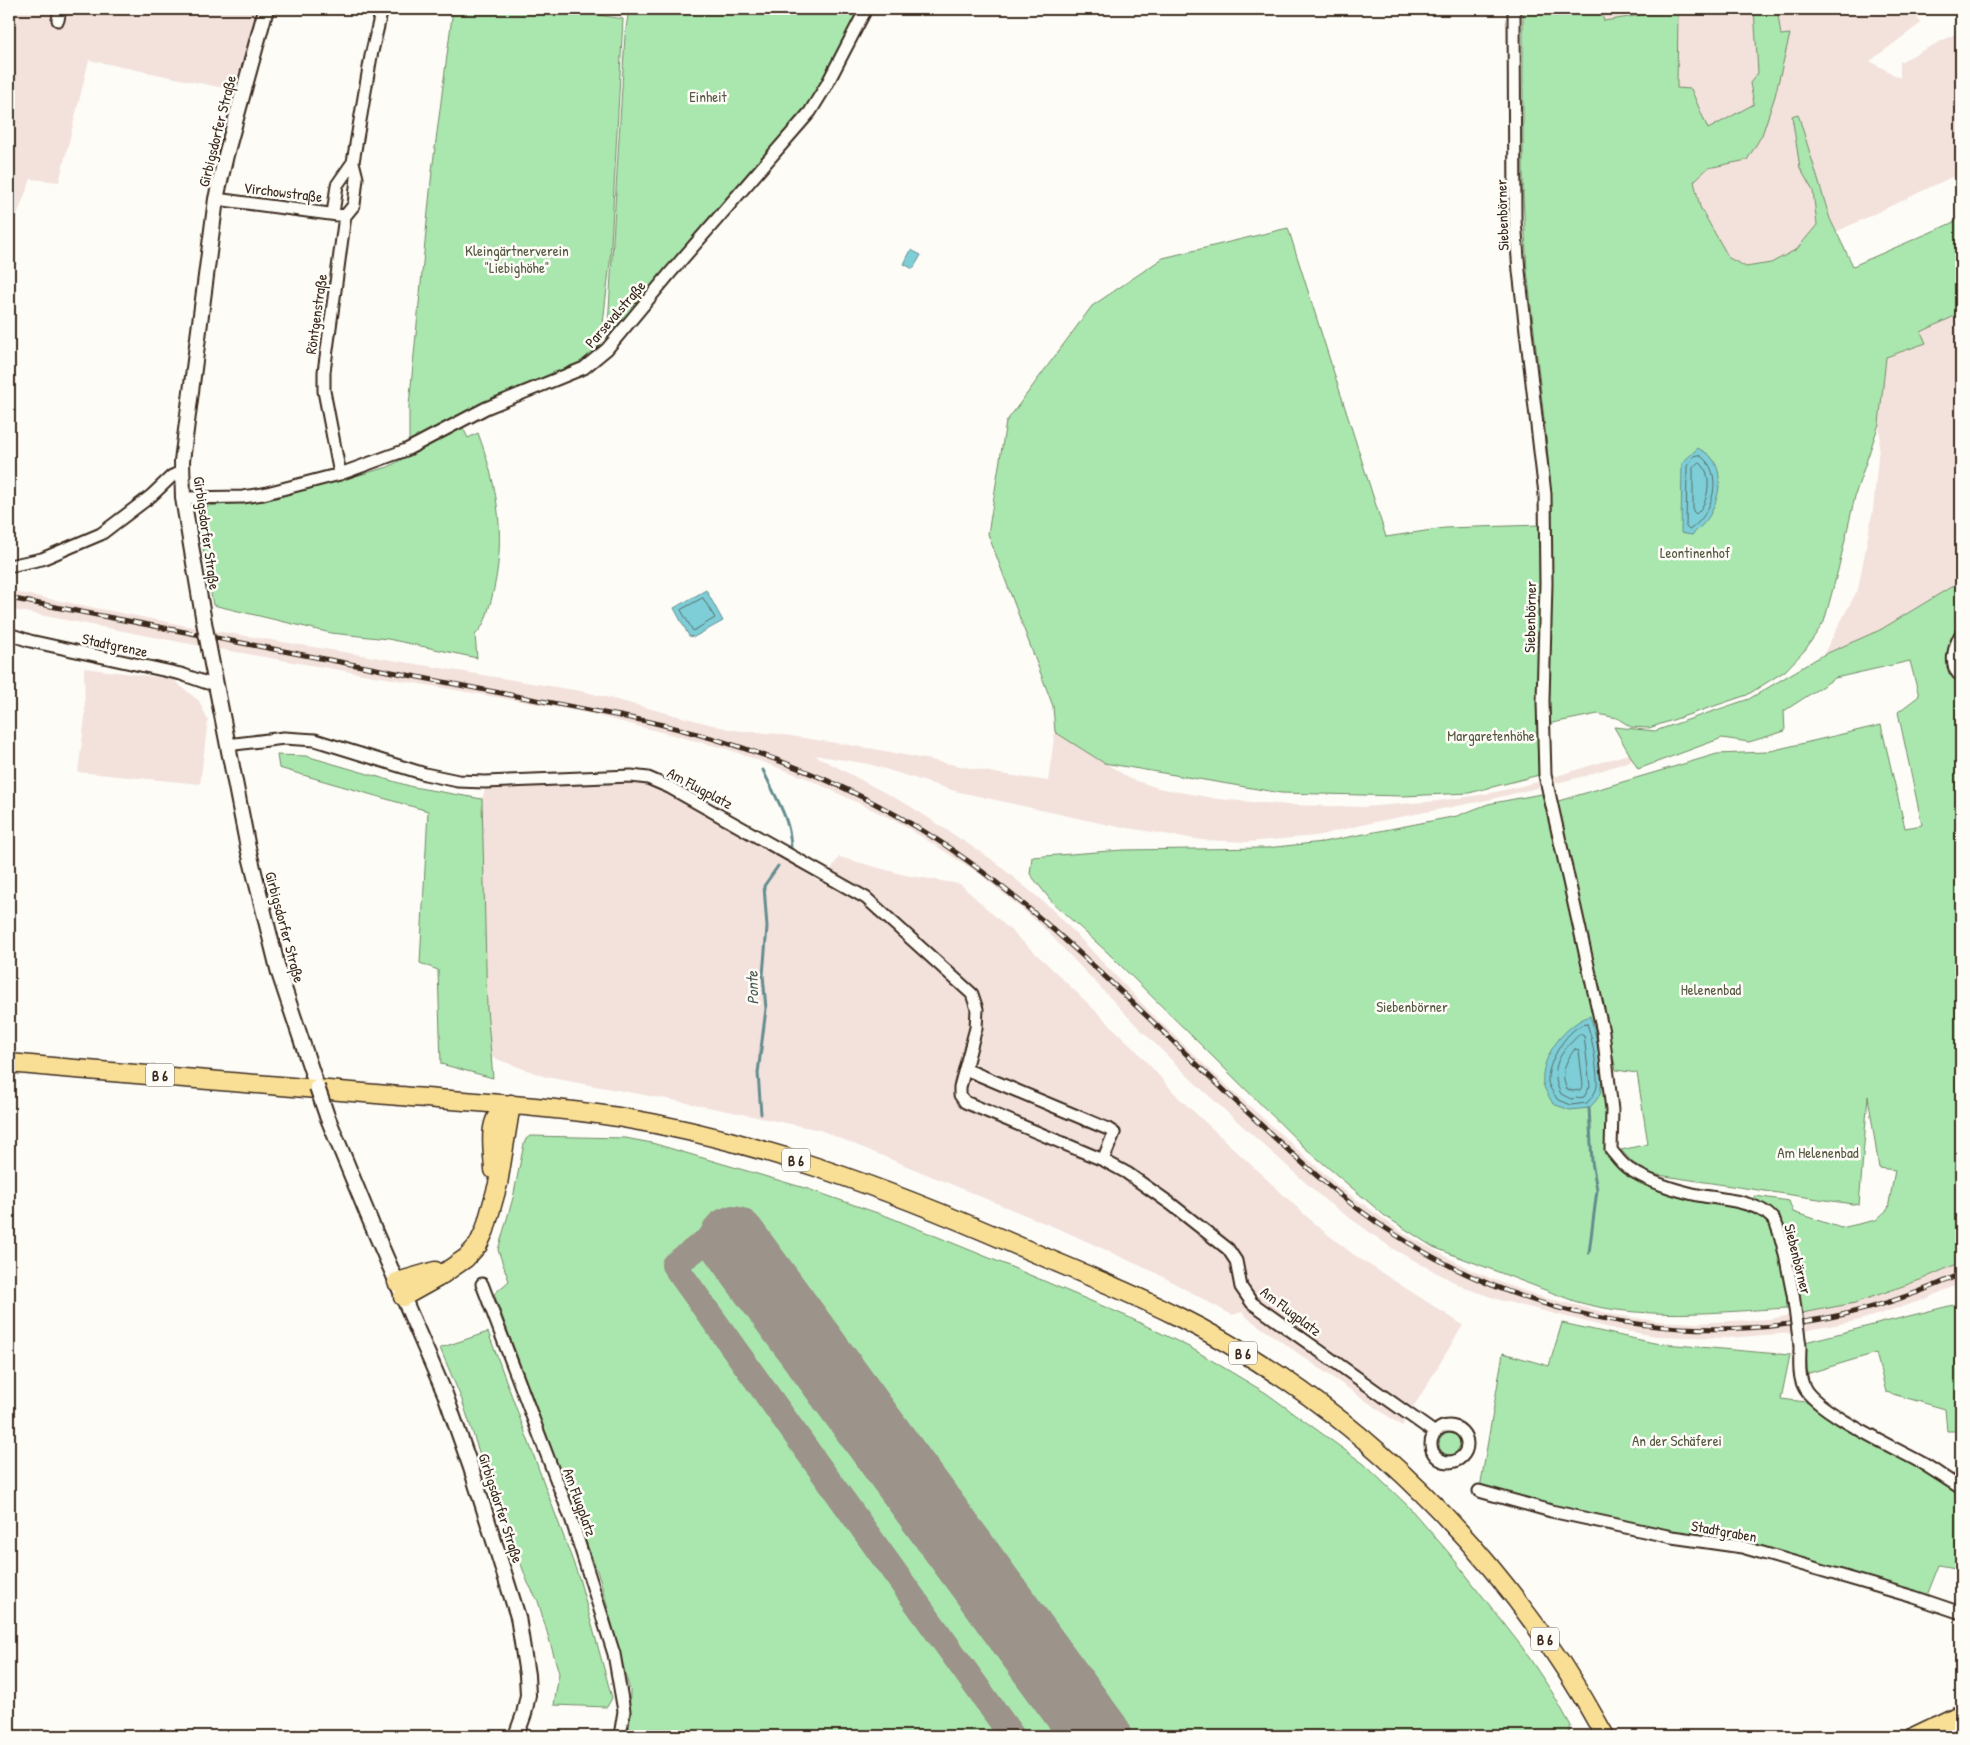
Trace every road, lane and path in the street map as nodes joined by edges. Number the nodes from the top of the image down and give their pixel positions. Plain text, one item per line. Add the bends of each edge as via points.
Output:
1 (266, 9) edge
2 (382, 9) edge
3 (866, 9) edge
4 (1514, 9) edge
5 (353, 162) junction
6 (216, 198) junction
7 (333, 214) junction
8 (346, 216) junction
9 (182, 472) junction
10 (340, 474) junction
11 (183, 498) junction
12 (9, 566) edge
13 (9, 634) edge
14 (1961, 634) edge
15 (1961, 676) edge
16 (216, 683) junction
17 (227, 745) junction
18 (9, 1063) edge
19 (965, 1069) junction
20 (463, 1101) junction
21 (511, 1104) junction
22 (492, 1138) junction
23 (1104, 1160) junction
24 (494, 1194) junction
25 (482, 1284) dead end
26 (400, 1289) junction
27 (1435, 1433) dead end
28 (1961, 1488) edge
29 (1479, 1490) dead end
30 (1961, 1613) edge
31 (1961, 1714) edge
32 (516, 1736) edge
33 (620, 1736) edge
34 (1605, 1736) edge
35 (1914, 1736) edge

1 - 6 street, Girbigsdorfer Straße
2 - 5 street, Röntgenstraße
3 - 10 street, Parsevalstraße via 810,112 599,357 568,376 486,408 406,450
4 - 28 street, Siebenbörner, bridge via 1515,220 1545,494 1545,775 1603,1032 1612,1110 1611,1150 1627,1168 1649,1178 1689,1193 1761,1209 1776,1223 1793,1294 1800,1346 1800,1378 1804,1389 1818,1404
5 - 7 street, Röntgenstraße via 337,184
5 - 8 street, Röntgenstraße via 357,178 354,205
6 - 7 street, Virchowstraße
6 - 9 street, Girbigsdorfer Straße
7 - 8 street, Virchowstraße
8 - 10 street, Röntgenstraße via 324,372 324,391
9 - 11 street, Girbigsdorfer Straße
9 - 12 street via 172,476 100,534 42,559
10 - 11 street, Parsevalstraße via 263,494
11 - 16 street, Girbigsdorfer Straße, bridge
13 - 16 street, Stadtgrenze
14 - 15 street via 1953,663 1954,670
16 - 17 street, Girbigsdorfer Straße
17 - 19 street, Am Flugplatz via 284,738 315,740 424,774 458,781 631,776 648,778 669,787 866,898 962,984 972,994 977,1008 976,1028
17 - 26 street, Girbigsdorfer Straße, bridge via 264,912 306,1056 327,1116
18 - 20 main road, B 6
19 - 23 street, Am Flugplatz via 960,1095 965,1102
19 - 23 street via 1108,1129 1114,1134
20 - 21 main road, B 6
20 - 22 main road via 484,1120
21 - 22 main road via 496,1115
21 - 24 main road
21 - 34 main road, B 6 via 620,1118 755,1147 874,1186 1176,1315 1259,1362 1338,1417 1444,1514 1477,1549 1538,1628
22 - 24 main road
23 - 27 street, Am Flugplatz via 1171,1204 1228,1249 1236,1261 1241,1287 1252,1303
24 - 26 main road via 485,1230 478,1245 466,1258
25 - 33 street, Am Flugplatz via 572,1521 614,1654 624,1711
26 - 32 street, Girbigsdorfer Straße via 445,1394 518,1617 528,1674 528,1695
29 - 30 street, Stadtgraben via 1551,1511 1672,1537 1742,1547
31 - 35 main road

